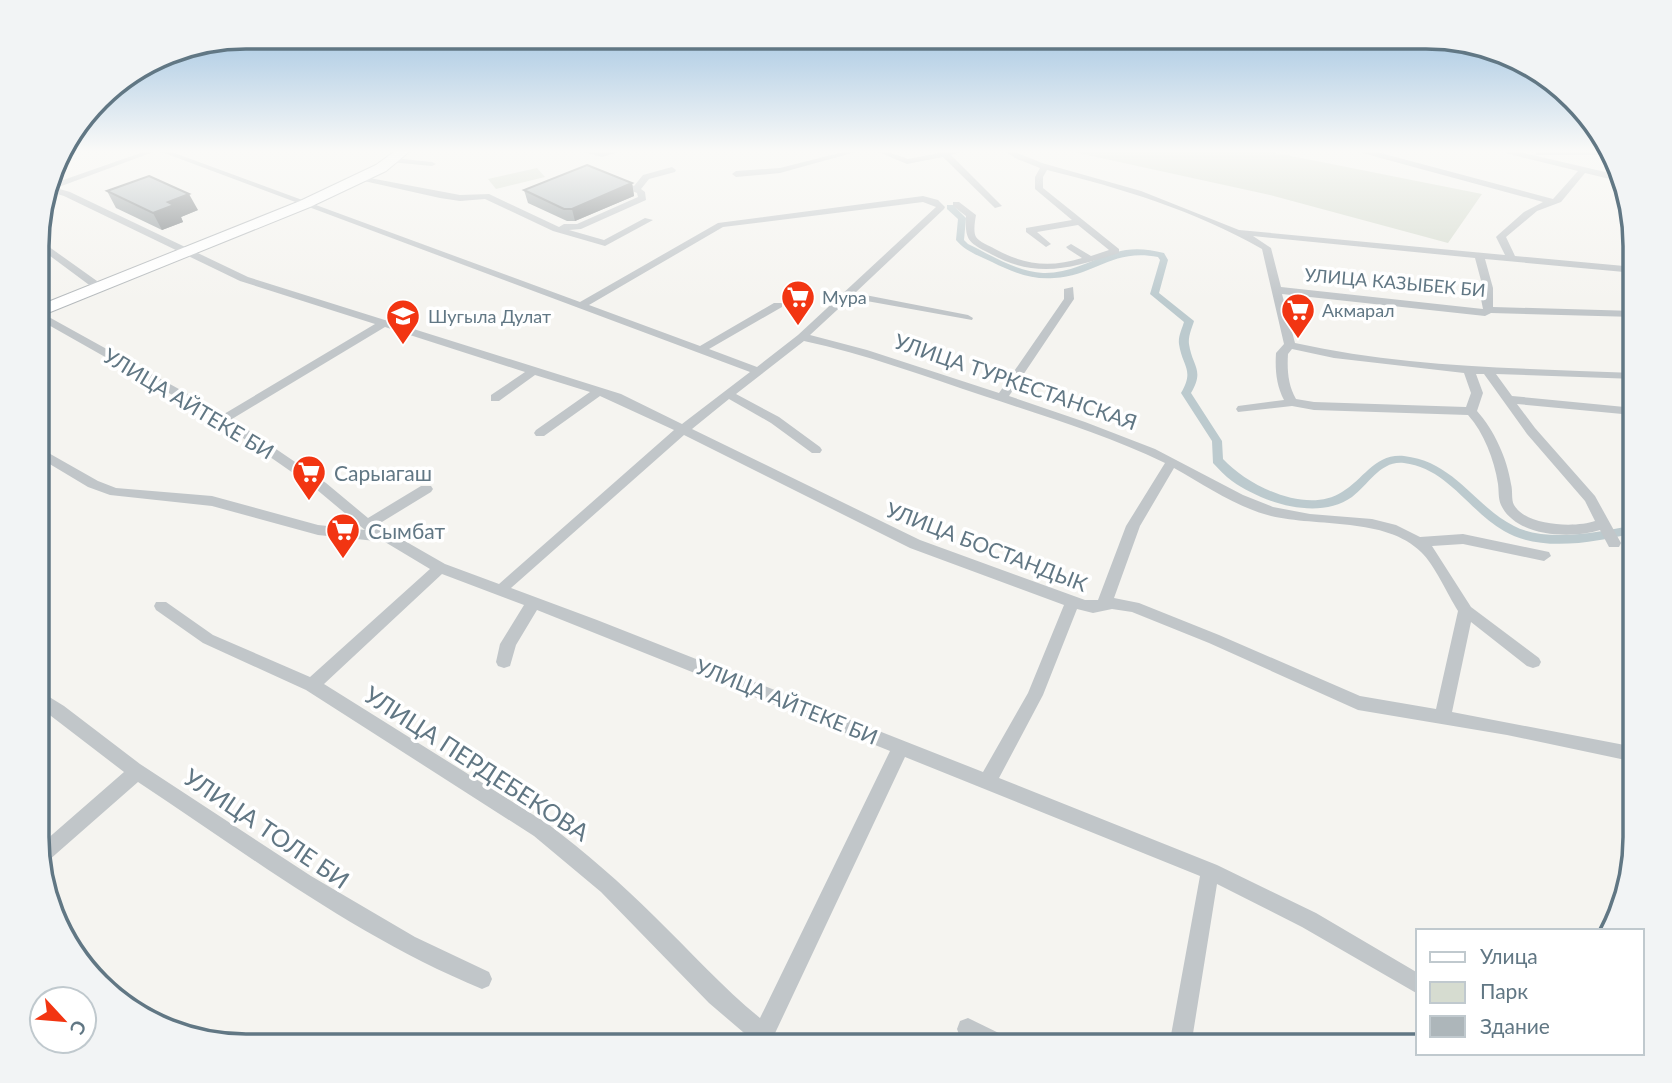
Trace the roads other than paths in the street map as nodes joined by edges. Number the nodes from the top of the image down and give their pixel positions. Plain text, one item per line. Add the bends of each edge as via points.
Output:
1 (82, 202) edge
2 (299, 202) edge
3 (310, 202) edge
4 (497, 202) edge
5 (511, 202) edge
6 (636, 202) edge
7 (903, 202) edge
8 (933, 202) edge
9 (993, 202) edge
10 (1053, 202) edge
11 (1156, 202) edge
12 (1550, 202) edge
13 (305, 204) junction
14 (956, 204) dead end
15 (998, 206) dead end
16 (648, 220) dead end
17 (1077, 222) junction
18 (1235, 232) junction
19 (1046, 244) dead end
20 (1071, 247) dead end
21 (49, 250) edge
22 (188, 253) junction
23 (1479, 255) junction
24 (1512, 259) junction
25 (1091, 260) junction
26 (1623, 269) edge
27 (100, 288) junction
28 (1069, 289) dead end
29 (1278, 290) junction
30 (848, 294) junction
31 (582, 305) junction
32 (778, 305) dead end
33 (49, 309) edge
34 (1488, 310) junction
35 (1623, 314) edge
36 (968, 318) dead end
37 (49, 319) edge
38 (382, 324) junction
39 (803, 337) junction
40 (1290, 345) junction
41 (702, 349) junction
42 (1469, 370) junction
43 (533, 371) junction
44 (758, 371) junction
45 (1488, 371) junction
46 (1623, 376) edge
47 (599, 391) junction
48 (730, 395) junction
49 (495, 398) dead end
50 (1002, 398) junction
51 (1506, 399) junction
52 (1292, 402) junction
53 (1242, 409) dead end
54 (1623, 410) edge
55 (1471, 411) junction
56 (224, 419) junction
57 (682, 429) junction
58 (540, 433) dead end
59 (816, 450) dead end
60 (49, 458) edge
61 (1172, 462) junction
62 (426, 489) dead end
63 (367, 524) junction
64 (385, 537) junction
65 (1418, 542) junction
66 (1544, 556) dead end
67 (440, 568) junction
68 (502, 591) junction
69 (1073, 601) junction
70 (534, 602) junction
71 (1104, 604) junction
72 (162, 606) dead end
73 (1466, 611) junction
74 (503, 662) dead end
75 (1533, 662) dead end
76 (312, 685) junction
77 (49, 704) edge
78 (1443, 716) junction
79 (901, 746) junction
80 (1623, 753) edge
81 (138, 771) junction
82 (988, 782) junction
83 (50, 849) edge
84 (1210, 871) junction
85 (482, 979) dead end
86 (1416, 983) edge
87 (968, 1029) dead end
88 (753, 1034) edge
89 (763, 1034) edge
90 (978, 1034) edge
91 (1182, 1034) edge

1 - 22 street, УЛИЦА БОСТАНДЫК
2 - 13 street
3 - 13 main road
4 - 16 street via 556,229 605,243
5 - 6 street via 571,228
7 - 31 street via 722,225
8 - 30 street via 941,208
9 - 15 street
10 - 17 street
11 - 18 street, УЛИЦА КАЗЫБЕК БИ
12 - 24 street via 1501,237
13 - 22 main road
13 - 31 street
14 - 25 street via 971,215 974,241 1032,268 1055,270
17 - 19 street via 1028,230
17 - 25 street via 1116,251
18 - 23 street
18 - 29 street, УЛИЦА КАЗЫБЕК БИ via 1266,248
20 - 25 street
21 - 27 street
22 - 27 main road
22 - 38 street, УЛИЦА БОСТАНДЫК via 244,279
23 - 24 street
23 - 34 street via 1488,288
24 - 26 street
27 - 33 main road
28 - 50 street via 1069,299
29 - 34 street, УЛИЦА КАЗЫБЕК БИ
29 - 40 street, УЛИЦА КАЗЫБЕК БИ
30 - 36 street
30 - 39 street
31 - 41 street
32 - 41 street
34 - 35 street, УЛИЦА КАЗЫБЕК БИ
37 - 56 street, УЛИЦА АЙТЕКЕ БИ
38 - 43 street, УЛИЦА БОСТАНДЫК
38 - 56 street
39 - 44 street
39 - 50 street, УЛИЦА ТУРКЕСТАНСКАЯ via 866,351
40 - 42 street via 1334,355
40 - 52 street, УЛИЦА КАЗЫБЕК БИ via 1282,353 1282,367 1286,394
41 - 44 street
42 - 45 street
42 - 55 street via 1477,393
43 - 47 street, УЛИЦА БОСТАНДЫК
43 - 49 street
44 - 48 street
45 - 46 street
45 - 51 street
47 - 57 street, УЛИЦА БОСТАНДЫК
47 - 58 street
48 - 57 street
48 - 59 street
50 - 61 street, УЛИЦА ТУРКЕСТАНСКАЯ
51 - 54 street
51 - 55 street via 1590,499 1608,532 1595,527 1551,529 1512,511 1489,441
52 - 53 street
52 - 55 street
56 - 63 street, УЛИЦА АЙТЕКЕ БИ
57 - 68 street
57 - 69 street, УЛИЦА БОСТАНДЫК via 915,544
60 - 64 street via 115,492 212,501 318,530
61 - 65 street, УЛИЦА ТУРКЕСТАНСКАЯ via 1271,511 1317,520 1374,523
61 - 71 street via 1133,526
62 - 63 street
63 - 64 street, УЛИЦА АЙТЕКЕ БИ
64 - 67 street, УЛИЦА АЙТЕКЕ БИ
65 - 66 street via 1463,539
65 - 73 street
67 - 68 street, УЛИЦА АЙТЕКЕ БИ
67 - 76 street
68 - 70 street, УЛИЦА АЙТЕКЕ БИ
69 - 71 street, УЛИЦА БОСТАНДЫК via 1093,607
69 - 82 street via 1035,695
70 - 74 street via 508,644
70 - 79 street, УЛИЦА АЙТЕКЕ БИ
71 - 78 street, УЛИЦА БОСТАНДЫК via 1134,607 1357,703
72 - 76 street, УЛИЦА ПЕРДЕБЕКОВА via 208,639
73 - 75 street
73 - 78 street
76 - 88 street, УЛИЦА ПЕРДЕБЕКОВА via 577,856 661,935
77 - 81 street, УЛИЦА ТОЛЕ БИ
78 - 80 street, УЛИЦА БОСТАНДЫК
79 - 82 street, УЛИЦА АЙТЕКЕ БИ
79 - 89 street, УЛИЦА ПЕРДЕБЕКОВА
81 - 83 street
81 - 85 street, УЛИЦА ТОЛЕ БИ via 314,891
82 - 84 street, УЛИЦА АЙТЕКЕ БИ
84 - 86 street, УЛИЦА АЙТЕКЕ БИ via 1309,920
84 - 91 street
87 - 90 street

